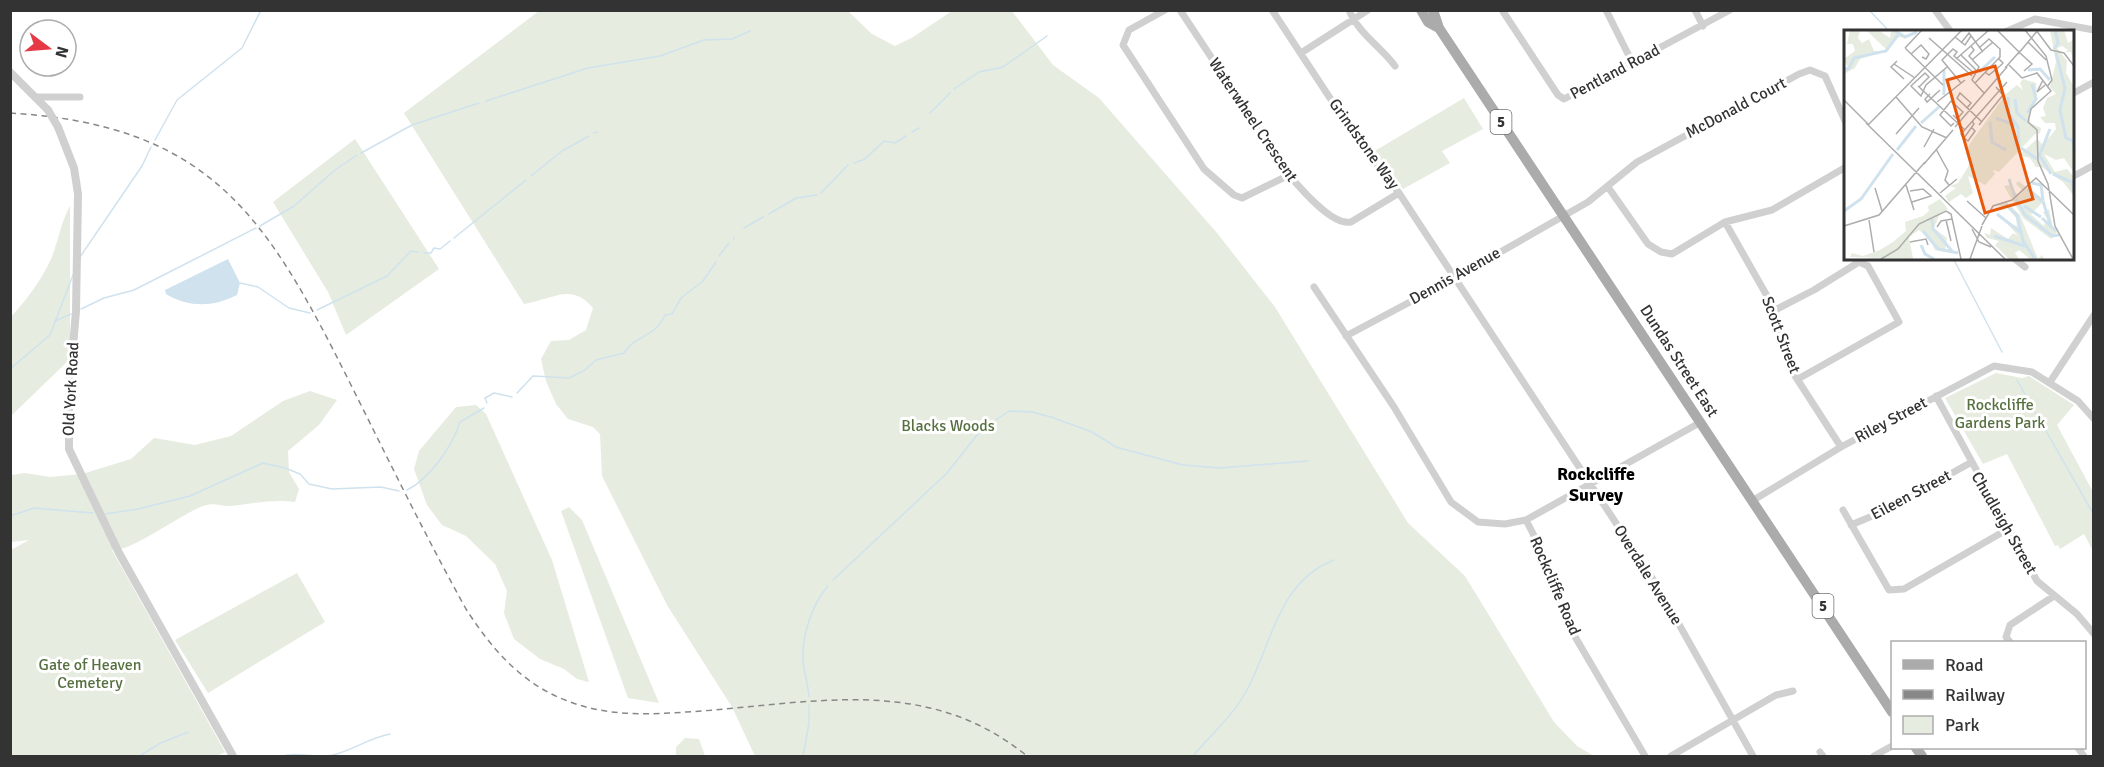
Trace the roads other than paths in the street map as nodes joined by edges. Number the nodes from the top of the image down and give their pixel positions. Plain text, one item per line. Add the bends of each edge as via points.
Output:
1 (1166, 10) edge
2 (1180, 10) edge
3 (1272, 10) edge
4 (1349, 10) edge
5 (1368, 10) edge
6 (1420, 10) edge
7 (1433, 10) edge
8 (1502, 10) edge
9 (1606, 10) edge
10 (1695, 10) edge
11 (1730, 10) edge
12 (1935, 10) edge
13 (1353, 20) junction
14 (1703, 26) junction
15 (1439, 28) junction
16 (1950, 30) edge
17 (2010, 30) edge
18 (2094, 30) edge
19 (1301, 53) junction
20 (1633, 64) junction
21 (1395, 66) dead end
22 (10, 72) edge
23 (2094, 82) edge
24 (2074, 93) edge
25 (37, 97) junction
26 (80, 97) dead end
27 (1844, 118) edge
28 (2094, 165) edge
29 (1844, 168) edge
30 (1289, 175) junction
31 (2074, 176) edge
32 (1608, 187) junction
33 (1399, 193) junction
34 (1564, 215) junction
35 (1725, 222) junction
36 (2016, 260) edge
37 (2025, 267) dead end
38 (1455, 278) junction
39 (1314, 287) dead end
40 (1774, 310) junction
41 (2094, 315) edge
42 (1346, 336) junction
43 (1798, 379) junction
44 (2050, 382) junction
45 (1936, 396) junction
46 (2094, 419) edge
47 (1701, 422) junction
48 (1841, 447) junction
49 (1970, 463) junction
50 (1590, 485) junction
51 (1752, 501) junction
52 (1844, 510) dead end
53 (1526, 520) junction
54 (1851, 525) junction
55 (2008, 530) junction
56 (2054, 596) junction
57 (2094, 634) edge
58 (2009, 641) edge
59 (1793, 691) dead end
60 (1891, 709) edge
61 (1734, 720) junction
62 (1891, 747) edge
63 (233, 756) edge
64 (1645, 756) edge
65 (1671, 756) edge
66 (1753, 756) edge
67 (1874, 756) edge

1 - 30 street via 1129,30 1123,45 1204,169 1242,198
2 - 30 street, Waterwheel Crescent
3 - 19 street, Grindstone Way
4 - 13 street
5 - 13 street
6 - 15 main road, Dundas Street East / 5 via 1428,22
7 - 15 main road, Dundas Street East / 5
8 - 20 street, Pentland Road via 1561,98 1572,98
9 - 20 street
10 - 14 street
11 - 14 street, Pentland Road
12 - 16 street
13 - 19 street
13 - 21 street
14 - 20 street, Pentland Road
15 - 34 main road, Dundas Street East / 5
17 - 18 street via 2035,19
19 - 33 street, Grindstone Way via 1355,136
22 - 25 street, Old York Road
23 - 24 street
25 - 26 street
25 - 63 street, Old York Road, bridge via 58,127 74,168 78,194 69,449 119,554
27 - 32 street, McDonald Court via 1825,75 1810,70 1650,155
28 - 31 street
29 - 35 street via 1772,210
30 - 33 street, Waterwheel Crescent via 1302,191 1344,224
32 - 34 street, McDonald Court
32 - 35 street via 1648,244 1661,252 1672,254
33 - 38 street, Grindstone Way
34 - 38 street, Dennis Avenue
34 - 47 main road, Dundas Street East / 5
35 - 40 street, Scott Street
36 - 37 street
38 - 42 street, Dennis Avenue
38 - 50 street, Overdale Avenue
39 - 42 street, Rockcliffe Road
40 - 43 street, Scott Street via 1788,365
40 - 43 street via 1859,262 1868,266 1899,322
41 - 44 street
42 - 53 street, Rockcliffe Road via 1451,502 1478,522 1505,524
43 - 48 street, Scott Street
44 - 45 street, Riley Street via 2032,372 1994,366
44 - 46 street, Riley Street via 2079,401
45 - 48 street, Riley Street
45 - 49 street, Chudleigh Street
47 - 50 street
47 - 51 main road, Dundas Street East / 5
48 - 51 street, Riley Street
49 - 54 street, Eileen Street
49 - 55 street, Chudleigh Street
50 - 53 street
50 - 61 street, Overdale Avenue via 1658,587
51 - 60 main road, Dundas Street East / 5
52 - 54 street
53 - 64 street, Rockcliffe Road via 1547,561 1567,623
54 - 55 street via 1889,590 1904,589
55 - 56 street, Chudleigh Street via 2037,581
56 - 57 street, Chudleigh Street
56 - 58 street via 2010,625 2006,637
59 - 61 street via 1776,695
61 - 65 street
61 - 66 street, Overdale Avenue
62 - 67 street

